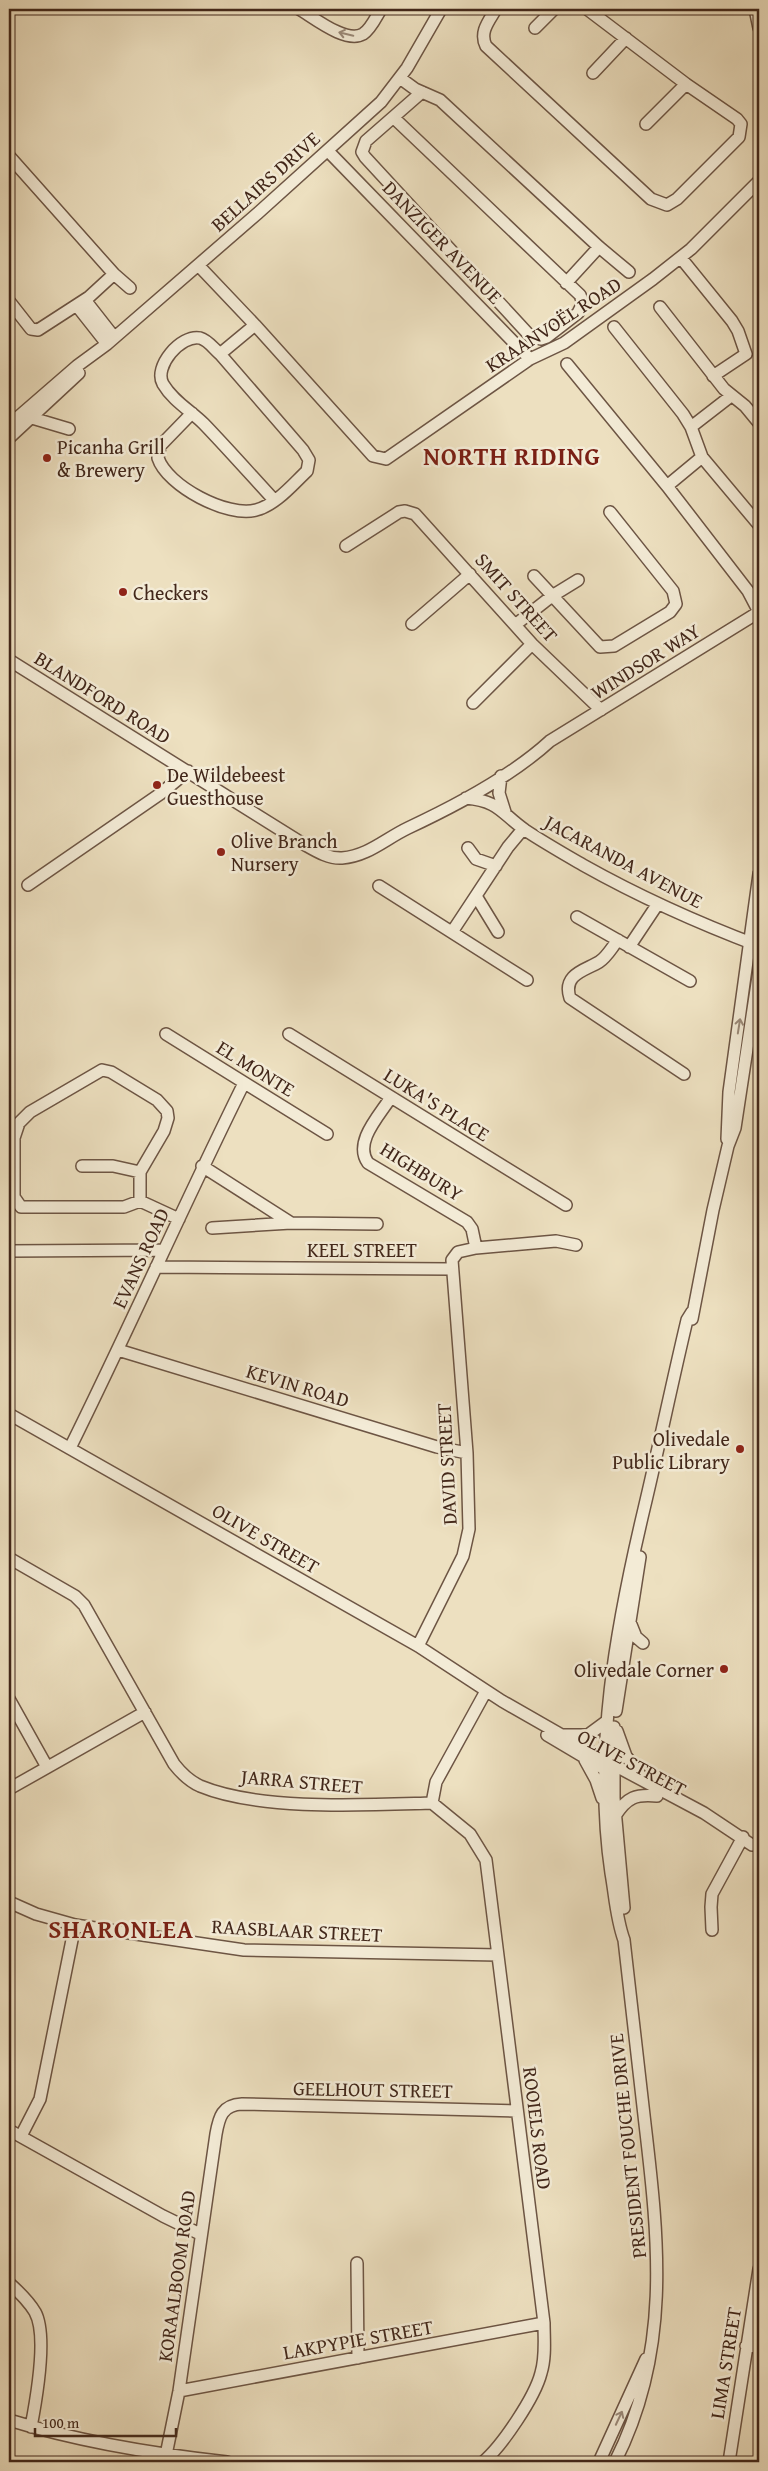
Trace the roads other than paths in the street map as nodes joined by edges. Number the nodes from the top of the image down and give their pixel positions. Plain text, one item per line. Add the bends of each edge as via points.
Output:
1 (299, 9) edge
2 (381, 9) edge
3 (441, 9) edge
4 (496, 9) edge
5 (554, 9) edge
6 (588, 9) edge
7 (755, 9) edge
8 (534, 28) dead end
9 (759, 28) edge
10 (626, 38) junction
11 (593, 73) dead end
12 (400, 78) junction
13 (686, 84) junction
14 (422, 92) junction
15 (394, 118) junction
16 (646, 124) dead end
17 (328, 150) junction
18 (9, 156) edge
19 (759, 182) edge
20 (599, 247) junction
21 (681, 258) junction
22 (198, 265) junction
23 (629, 272) dead end
24 (114, 274) junction
25 (566, 283) junction
26 (130, 288) dead end
27 (9, 301) edge
28 (81, 303) junction
29 (660, 307) dead end
30 (255, 325) junction
31 (614, 327) dead end
32 (111, 341) junction
33 (220, 354) junction
34 (530, 359) junction
35 (89, 360) junction
36 (567, 364) dead end
37 (713, 376) junction
38 (731, 396) junction
39 (192, 413) junction
40 (32, 418) junction
41 (759, 423) edge
42 (9, 425) edge
43 (691, 427) junction
44 (68, 429) dead end
45 (9, 438) edge
46 (702, 457) junction
47 (667, 486) junction
48 (274, 500) junction
49 (610, 512) dead end
50 (759, 525) edge
51 (346, 546) dead end
52 (470, 574) junction
53 (534, 576) dead end
54 (578, 580) dead end
55 (552, 596) junction
56 (759, 612) edge
57 (412, 624) dead end
58 (515, 625) junction
59 (532, 644) junction
60 (9, 660) edge
61 (473, 703) dead end
62 (601, 710) junction
63 (550, 741) junction
64 (188, 771) junction
65 (501, 776) junction
66 (466, 798) junction
67 (505, 812) junction
68 (408, 828) junction
69 (523, 828) junction
70 (468, 848) dead end
71 (332, 857) joint
72 (496, 866) junction
73 (759, 874) edge
74 (28, 885) dead end
75 (378, 886) dead end
76 (476, 896) junction
77 (657, 905) junction
78 (578, 917) dead end
79 (452, 932) junction
80 (498, 932) dead end
81 (618, 940) junction
82 (755, 945) edge
83 (629, 947) junction
84 (759, 970) edge
85 (527, 980) dead end
86 (690, 981) dead end
87 (759, 984) edge
88 (755, 1000) junction
89 (166, 1034) dead end
90 (290, 1034) dead end
91 (684, 1074) dead end
92 (244, 1083) junction
93 (391, 1097) junction
94 (327, 1134) dead end
95 (728, 1146) junction
96 (82, 1166) dead end
97 (202, 1166) junction
98 (140, 1172) junction
99 (140, 1201) junction
100 (566, 1205) dead end
101 (179, 1219) junction
102 (291, 1223) junction
103 (377, 1224) dead end
104 (212, 1228) dead end
105 (576, 1245) dead end
106 (476, 1248) junction
107 (164, 1250) junction
108 (9, 1252) edge
109 (156, 1267) junction
110 (451, 1269) junction
111 (692, 1312) junction
112 (118, 1350) junction
113 (9, 1414) edge
114 (70, 1448) junction
115 (467, 1453) junction
116 (9, 1558) edge
117 (629, 1620) junction
118 (642, 1643) dead end
119 (418, 1646) junction
120 (486, 1691) junction
121 (9, 1699) edge
122 (502, 1701) junction
123 (145, 1712) junction
124 (611, 1722) junction
125 (560, 1735) junction
126 (583, 1758) junction
127 (47, 1767) junction
128 (610, 1767) junction
129 (9, 1789) edge
130 (659, 1793) junction
131 (432, 1803) junction
132 (611, 1816) junction
133 (749, 1843) edge
134 (9, 1902) edge
135 (75, 1925) junction
136 (712, 1930) dead end
137 (498, 1955) junction
138 (229, 2106) joint
139 (516, 2111) junction
140 (9, 2130) edge
141 (20, 2136) junction
142 (200, 2234) junction
143 (357, 2263) dead end
144 (759, 2270) edge
145 (9, 2283) edge
146 (544, 2323) junction
147 (746, 2346) junction
148 (759, 2347) edge
149 (650, 2348) junction
150 (358, 2358) junction
151 (179, 2390) junction
152 (9, 2420) edge
153 (31, 2427) junction
154 (166, 2455) junction
155 (227, 2462) edge
156 (483, 2462) edge
157 (599, 2462) edge
158 (615, 2462) edge
159 (729, 2462) edge

2 -> 1 street via 368,30 350,37
3 - 12 street, BELLAIRS DRIVE
4 - 13 street via 482,34 486,46 651,198 667,205 739,137 742,128 737,119
5 - 8 street
6 - 10 street
7 - 9 street
10 - 11 street
10 - 13 street
12 - 14 street
12 - 17 street, BELLAIRS DRIVE via 381,102
13 - 16 street
14 - 15 street
14 - 20 street via 440,100
15 - 25 street
15 - 25 street via 366,140 362,152 365,157 531,337 547,337 582,308 580,294
17 - 22 street, BELLAIRS DRIVE
17 - 34 street, DANZIGER AVENUE
18 - 24 street
19 - 21 street, KRAANVOËL ROAD
20 - 23 street
20 - 25 street
21 - 34 street, KRAANVOËL ROAD via 564,343
21 - 37 street via 732,321 746,354
22 - 30 street
22 - 32 street, BELLAIRS DRIVE
24 - 26 street
24 - 28 street
27 - 28 street via 34,330 43,328
28 - 32 street
29 - 37 street
30 - 33 street
30 - 34 street, KRAANVOËL ROAD via 377,458 386,459
31 - 43 street
32 - 35 street, BELLAIRS DRIVE
33 - 39 street via 206,340 195,337 181,344 165,361 161,371 163,384
33 - 48 street via 309,460 307,471
35 - 40 street, BELLAIRS DRIVE via 82,371
35 - 42 street, BELLAIRS DRIVE via 77,366
36 - 47 street
37 - 38 street
38 - 41 street via 745,406
38 - 43 street
39 - 48 street
39 - 48 street via 158,451 160,463 179,486 196,496 245,512 255,511
40 - 44 street
40 - 45 street, BELLAIRS DRIVE
43 - 46 street
46 - 47 street
46 - 50 street
47 - 56 street via 748,591
49 - 55 street via 673,591 676,604 670,612 637,633 605,648 594,642
51 - 52 street, SMIT STREET via 394,514 405,511 419,517
52 - 57 street
52 - 58 street, SMIT STREET
53 - 55 street
54 - 55 street
55 - 58 street
56 - 62 street, WINDSOR WAY
58 - 59 street, SMIT STREET
59 - 61 street
59 - 62 street, SMIT STREET
60 - 64 street, BLANDFORD ROAD
62 - 63 street, WINDSOR WAY
63 - 65 street, WINDSOR WAY
63 - 68 street, WINDSOR WAY via 418,817
64 - 71 street, BLANDFORD ROAD via 300,842
64 - 74 street
65 - 66 street, WINDSOR WAY
65 - 67 street via 499,793
66 - 67 street, JACARANDA AVENUE via 485,801
66 - 68 street, WINDSOR WAY
67 - 69 street, JACARANDA AVENUE
68 - 71 street, WINDSOR WAY via 359,855
69 - 72 street
69 - 77 street, JACARANDA AVENUE via 582,865
70 - 72 street via 476,859
72 - 76 street
73 - 82 street, PRESIDENT FOUCHE DRIVE
75 - 79 street
76 - 79 street
76 - 80 street
77 - 82 street, JACARANDA AVENUE
77 - 83 street
78 - 81 street
79 - 85 street
81 - 83 street
81 - 91 street via 599,962 576,973 569,987 570,998
95 -> 82 street, PRESIDENT FOUCHE DRIVE via 729,1092
83 - 86 street
84 - 88 street, PRESIDENT FOUCHE DRIVE
87 - 88 street
88 - 95 street, PRESIDENT FOUCHE DRIVE via 735,1128
89 - 92 street, EL MONTE
90 - 93 street, LUKA'S PLACE
92 - 94 street, EL MONTE
92 - 97 street, EVANS ROAD
93 - 100 street, LUKA'S PLACE
93 - 106 street, HIGHBURY via 365,1139 365,1158 368,1163 466,1222 472,1230
95 - 111 street, PRESIDENT FOUCHE DRIVE
96 - 98 street via 114,1166
97 - 101 street, EVANS ROAD
97 - 102 street
98 - 99 street
98 - 99 street via 164,1131 167,1111 157,1100 107,1070 97,1071 30,1112 16,1130 14,1197 21,1207 124,1207
99 - 101 street
101 - 107 street, EVANS ROAD
102 - 103 street
102 - 104 street
105 - 106 street via 556,1241
106 - 110 street via 458,1252 452,1260
107 - 108 street
107 - 109 street, EVANS ROAD
109 - 110 street, KEEL STREET
109 - 112 street, EVANS ROAD
110 - 115 street, DAVID STREET
111 - 117 street, PRESIDENT FOUCHE DRIVE
111 - 124 street, PRESIDENT FOUCHE DRIVE via 687,1320 616,1640
112 - 114 street, EVANS ROAD
112 - 115 street, KEVIN ROAD via 437,1447
113 - 114 street, OLIVE STREET
114 - 119 street, OLIVE STREET
115 - 119 street, DAVID STREET via 470,1512 467,1543
116 - 123 street, JARRA STREET via 75,1596 84,1605
117 - 118 street
117 - 124 street, PRESIDENT FOUCHE DRIVE
119 - 120 street, OLIVE STREET
120 - 122 street, OLIVE STREET
120 - 131 street via 436,1782
121 - 127 street
122 - 125 street, OLIVE STREET
122 - 126 street, OLIVE STREET via 515,1714
123 - 127 street
123 - 131 street, JARRA STREET via 179,1770 192,1782 211,1790 268,1801 359,1805
124 - 125 street via 588,1735
124 - 128 street, PRESIDENT FOUCHE DRIVE
124 - 130 street via 633,1767
125 - 128 street, OLIVE STREET
126 - 128 street, OLIVE STREET
126 - 132 street
127 - 129 street
128 - 130 street, OLIVE STREET
128 - 132 street, PRESIDENT FOUCHE DRIVE
130 - 132 street via 632,1797
130 - 133 street, OLIVE STREET
131 - 137 street, ROOIELS ROAD via 470,1834 483,1852 490,1880
132 - 149 street, PRESIDENT FOUCHE DRIVE via 658,2247 656,2306
133 - 136 street via 712,1894
134 - 135 street, RAASBLAAR STREET
135 - 137 street, RAASBLAAR STREET via 244,1950
135 - 141 street via 40,2099
137 - 139 street, ROOIELS ROAD
138 - 139 street, GEELHOUT STREET
138 - 142 street, KORAALBOOM ROAD via 219,2118
139 - 146 street, ROOIELS ROAD
140 - 141 street
141 - 142 street
142 - 151 street, KORAALBOOM ROAD
143 - 150 street
144 - 147 street, LIMA STREET
145 - 153 street via 35,2312 39,2324 38,2389
146 - 150 street, LAKPYPIE STREET
146 - 156 street, ROOIELS ROAD via 541,2374 519,2417
147 - 148 street
147 - 159 street, LIMA STREET
157 -> 149 street, PRESIDENT FOUCHE DRIVE
149 - 158 street, PRESIDENT FOUCHE DRIVE via 641,2400
150 - 151 street, LAKPYPIE STREET
151 - 154 street, KORAALBOOM ROAD
152 - 153 street
153 - 154 street
154 - 155 street

